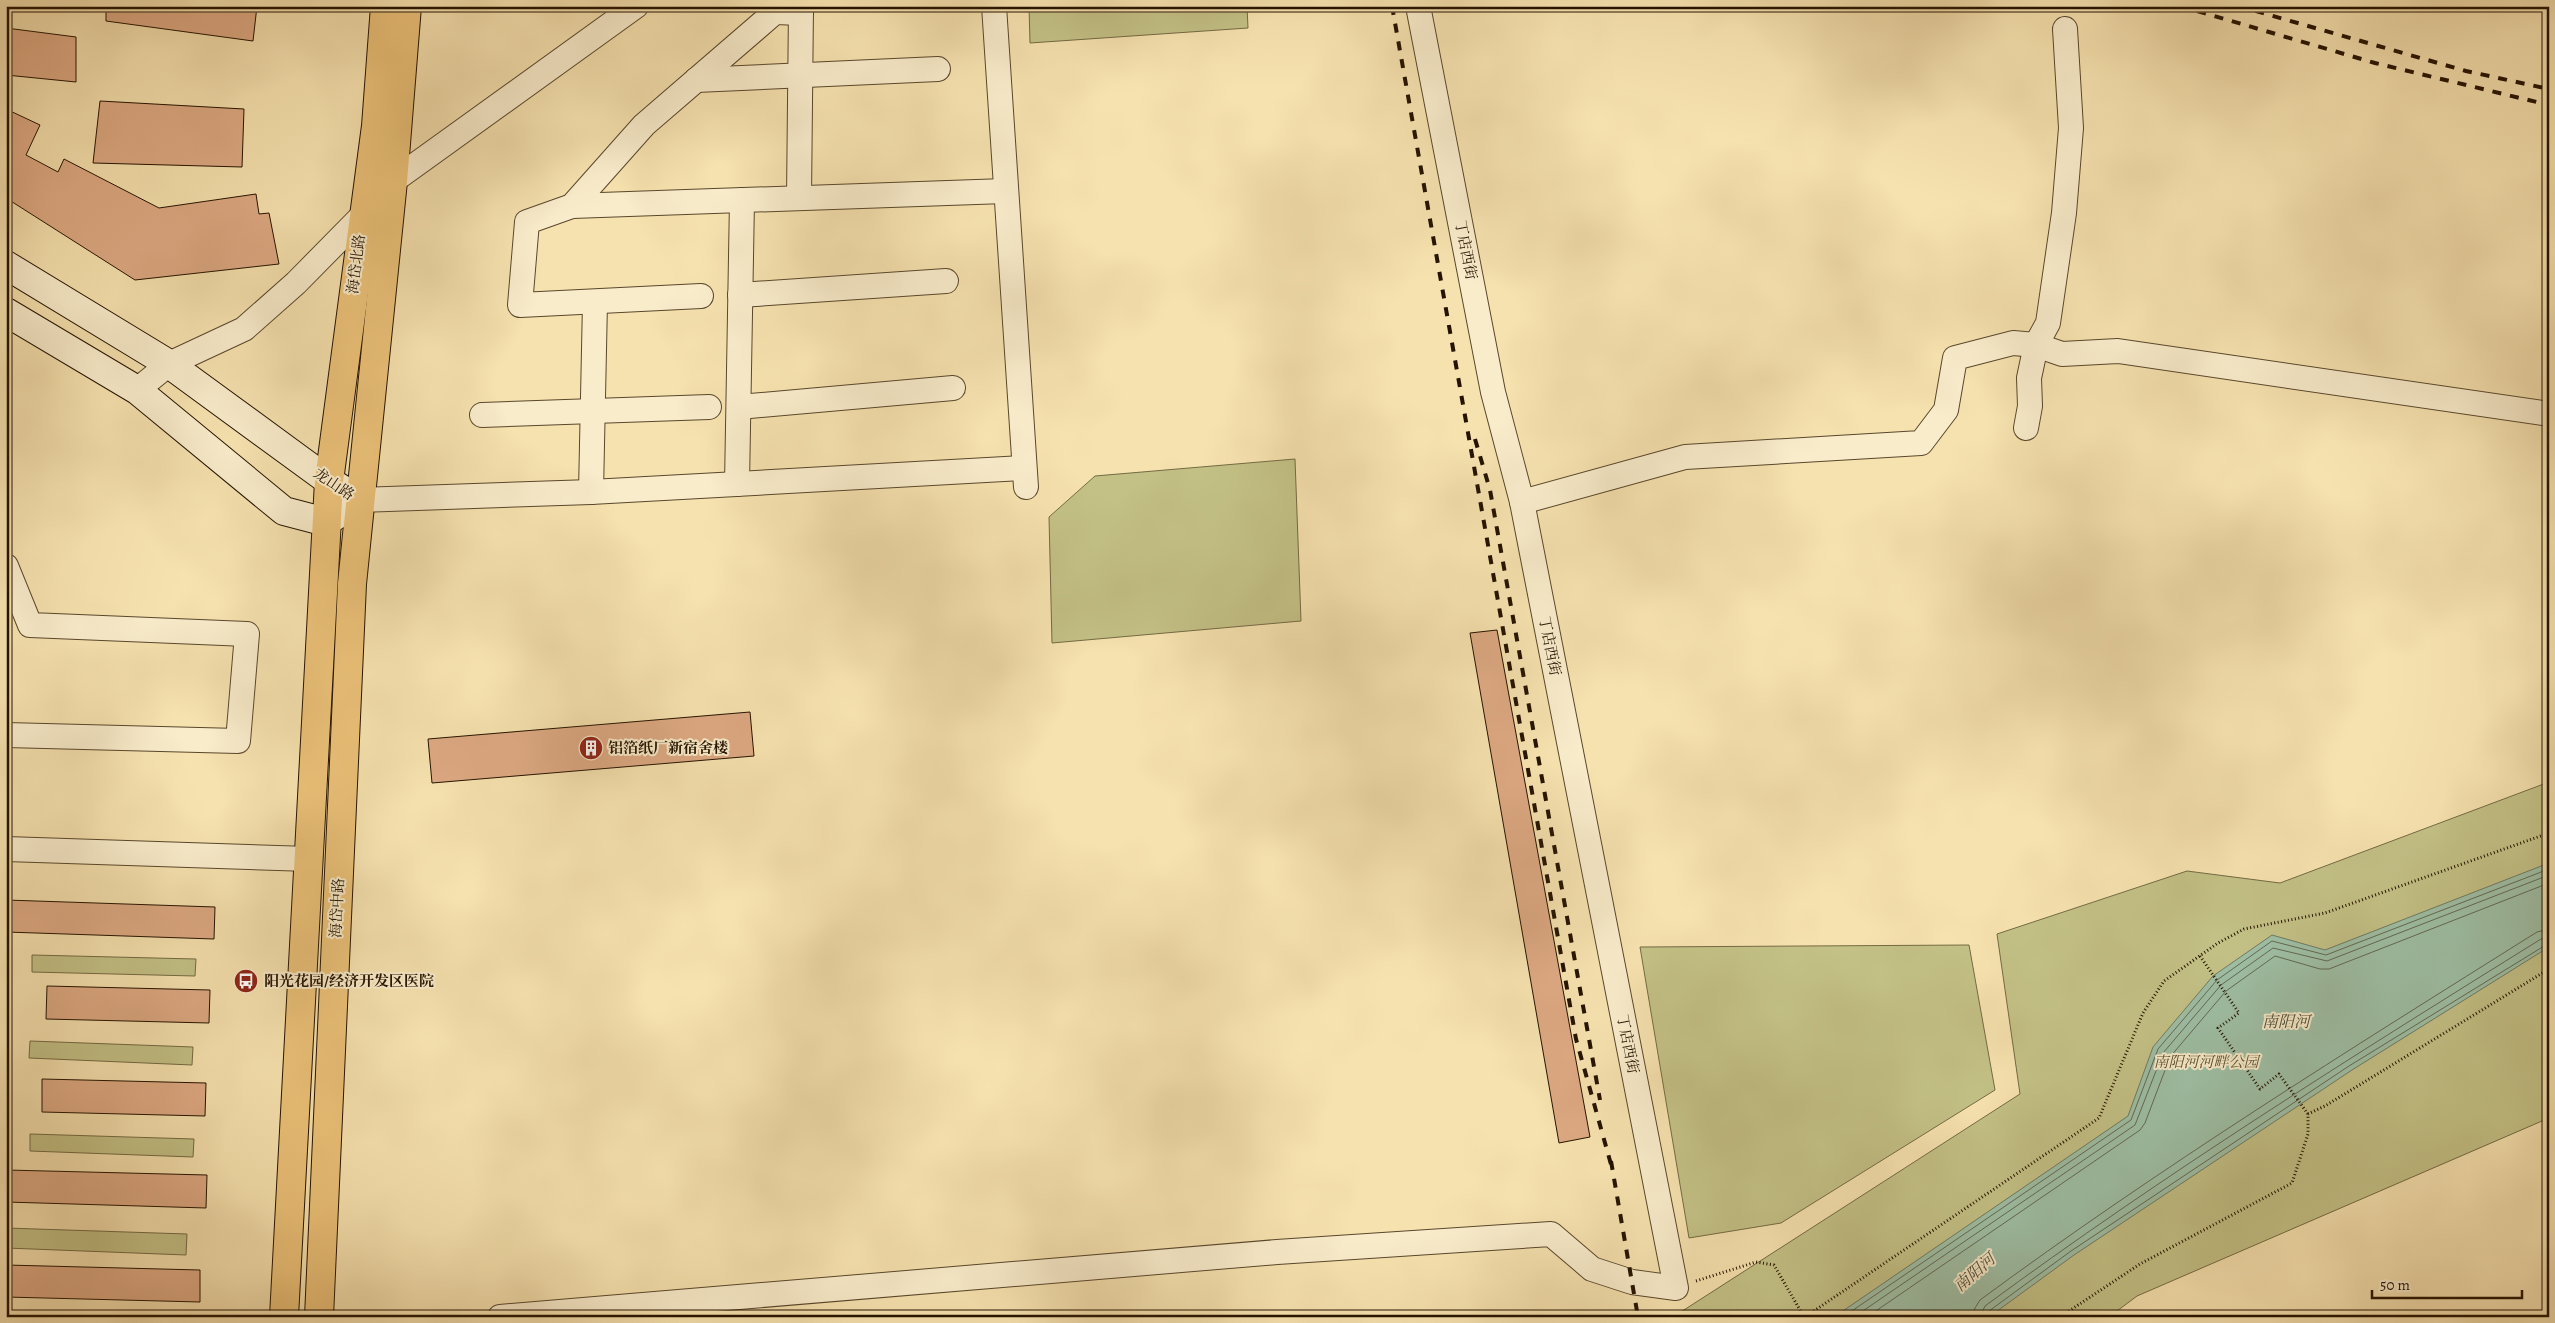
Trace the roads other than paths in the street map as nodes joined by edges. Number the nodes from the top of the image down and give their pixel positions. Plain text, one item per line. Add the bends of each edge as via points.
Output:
1 (385, 6) edge
2 (408, 6) edge
3 (636, 6) edge
4 (994, 6) edge
5 (1418, 6) edge
6 (800, 10) edge
7 (2065, 29) dead end
8 (938, 69) dead end
9 (800, 75) junction
10 (696, 80) junction
11 (394, 181) junction
12 (1005, 191) junction
13 (800, 198) junction
14 (742, 200) junction
15 (572, 206) junction
16 (362, 216) junction
17 (6, 265) edge
18 (946, 280) dead end
19 (740, 295) junction
20 (701, 296) dead end
21 (595, 302) junction
22 (6, 312) edge
23 (2036, 345) junction
24 (169, 364) junction
25 (953, 388) dead end
26 (137, 390) junction
27 (709, 407) dead end
28 (739, 407) junction
29 (2549, 414) edge
30 (482, 415) dead end
31 (2026, 428) dead end
32 (329, 481) junction
33 (737, 484) junction
34 (591, 492) junction
35 (359, 500) junction
36 (1522, 502) junction
37 (326, 522) junction
38 (6, 566) edge
39 (6, 735) edge
40 (6, 849) edge
41 (309, 859) junction
42 (284, 1317) edge
43 (319, 1317) edge
44 (500, 1317) edge

1 - 16 main road, 海岱北路 via 376,126
2 - 11 main road, 海岱北路
3 - 11 street
4 - 12 street
5 - 36 street, 丁店西街 via 1493,392
6 - 9 street
6 - 10 street via 774,12
7 - 23 street via 2071,128 2064,213 2048,324
8 - 9 street
9 - 10 street
9 - 13 street
10 - 15 street via 644,125
11 - 16 street
11 - 35 main road, 海岱北路
12 - 13 street
12 - 33 street via 1025,477
13 - 14 street
14 - 15 street
14 - 19 street
15 - 21 street via 527,222 520,306
16 - 24 street via 296,283 244,329
16 - 32 main road, 海岱北路
17 - 24 street, 龙山路
18 - 19 street
19 - 28 street
20 - 21 street
21 - 34 street
22 - 26 street
23 - 29 street via 2062,354 2118,352
23 - 31 street via 2029,378 2030,406
23 - 36 street via 2013,343 1955,358 1946,410 1921,443 1685,457
24 - 26 street
24 - 32 street, 龙山路
25 - 28 street
26 - 37 street via 284,511
27 - 30 street
28 - 33 street
32 - 35 street, 龙山路
32 - 37 main road, 海岱北路
33 - 34 street
34 - 35 street
35 - 37 street, 龙山路
35 - 43 main road, 海岱中路 via 352,584
36 - 44 street, 丁店西街 via 1676,1288 1632,1282 1592,1268 1551,1234 1277,1252
37 - 41 main road, 海岱中路
38 - 39 street via 30,624 247,634 238,741
40 - 41 street
41 - 42 main road, 海岱中路

